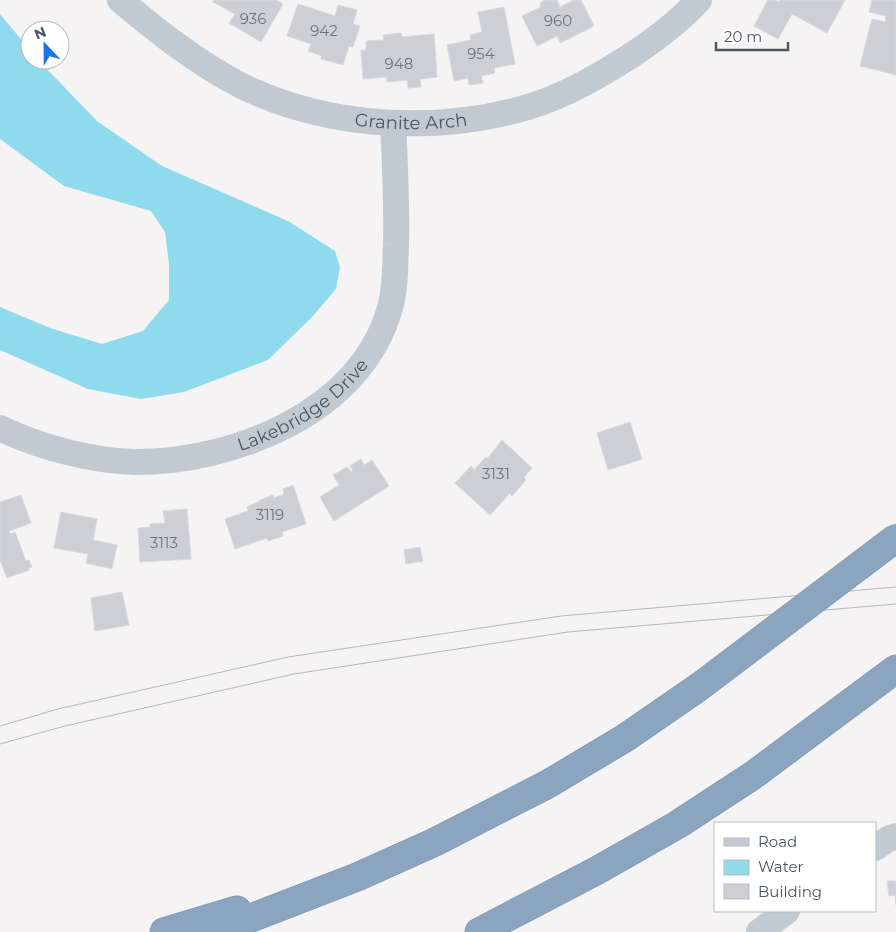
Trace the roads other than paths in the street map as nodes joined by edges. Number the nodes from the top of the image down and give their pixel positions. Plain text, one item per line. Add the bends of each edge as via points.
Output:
1 (120, 0) edge
2 (699, 0) edge
3 (393, 122) junction
4 (0, 428) edge
5 (896, 538) edge
6 (889, 675) edge
7 (896, 836) edge
8 (876, 847) edge
9 (357, 877) junction
10 (786, 912) edge
11 (763, 929) edge
12 (164, 932) edge
13 (216, 932) edge
14 (479, 932) edge

1 - 3 street, Granite Arch via 199,62 241,85 286,103 332,115
2 - 3 street, Granite Arch via 653,41 602,74 556,96 527,107 479,118 430,123
3 - 4 street, Lakebridge Drive via 395,283 390,309 375,344 357,371 329,398 265,437 213,454 174,460 134,462 92,457 46,446
5 - 9 highway, bridge via 699,688 625,738 548,784
6 - 14 highway via 752,776 677,825
7 - 8 street
9 - 12 highway
9 - 13 highway
10 - 11 street

